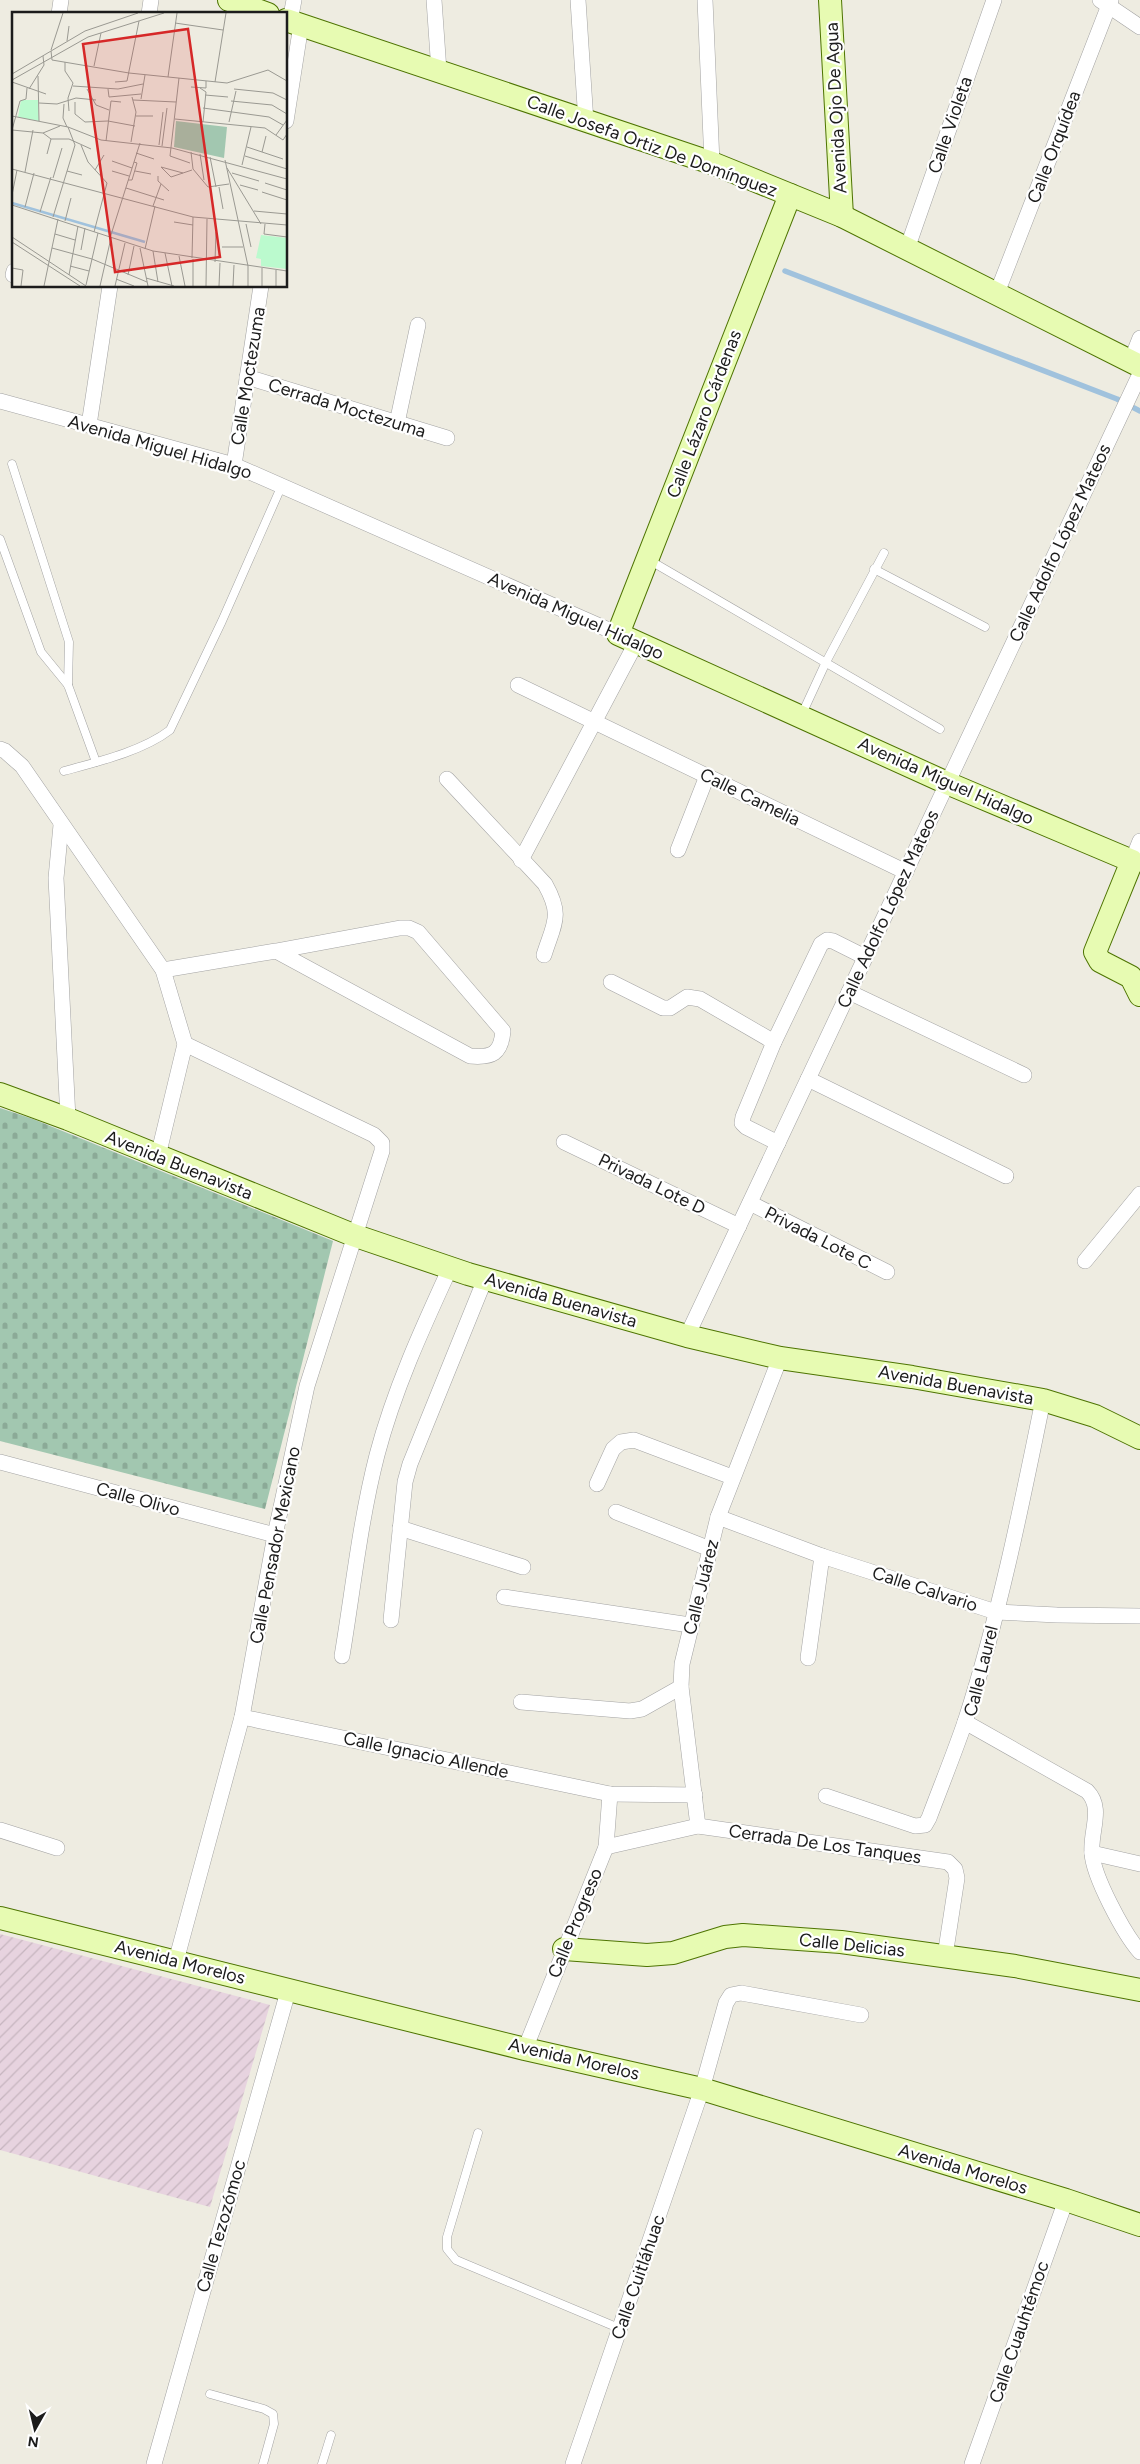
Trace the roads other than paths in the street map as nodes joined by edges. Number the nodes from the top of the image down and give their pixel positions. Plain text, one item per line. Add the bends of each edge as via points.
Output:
1 (229, 0) edge
2 (434, 0) edge
3 (578, 0) edge
4 (705, 0) edge
5 (830, 0) edge
6 (994, 0) edge
7 (1107, 2) edge
8 (262, 12) edge
9 (293, 17) edge
10 (1140, 27) edge
11 (438, 71) junction
12 (288, 91) edge
13 (586, 122) junction
14 (712, 163) junction
15 (790, 195) junction
16 (842, 216) junction
17 (906, 249) junction
18 (110, 288) edge
19 (261, 288) edge
20 (997, 294) junction
21 (418, 324) dead end
22 (1140, 338) edge
23 (1137, 367) edge
24 (247, 377) junction
25 (0, 401) edge
26 (397, 423) junction
27 (90, 425) junction
28 (447, 438) dead end
29 (12, 464) dead end
30 (234, 465) junction
31 (282, 485) junction
32 (0, 539) edge
33 (884, 552) dead end
34 (647, 559) junction
35 (874, 569) junction
36 (985, 627) dead end
37 (627, 638) junction
38 (826, 662) junction
39 (68, 685) junction
40 (518, 685) dead end
41 (801, 716) junction
42 (595, 722) junction
43 (940, 729) dead end
44 (0, 749) edge
45 (96, 762) junction
46 (64, 771) dead end
47 (708, 776) junction
48 (447, 779) dead end
49 (947, 783) junction
50 (61, 825) junction
51 (678, 850) dead end
52 (1137, 856) edge
53 (521, 860) junction
54 (906, 872) junction
55 (276, 950) junction
56 (544, 955) dead end
57 (866, 957) junction
58 (163, 970) junction
59 (611, 982) dead end
60 (849, 992) junction
61 (1140, 995) edge
62 (774, 1042) junction
63 (184, 1044) junction
64 (1024, 1075) dead end
65 (808, 1079) junction
66 (0, 1094) edge
67 (68, 1119) junction
68 (564, 1142) dead end
69 (778, 1143) junction
70 (158, 1156) junction
71 (1006, 1176) dead end
72 (1140, 1194) edge
73 (750, 1203) junction
74 (739, 1226) junction
75 (353, 1235) junction
76 (1086, 1261) dead end
77 (450, 1268) junction
78 (887, 1272) dead end
79 (485, 1279) junction
80 (687, 1336) junction
81 (780, 1358) junction
82 (1042, 1400) junction
83 (1140, 1438) edge
84 (0, 1462) edge
85 (732, 1478) junction
86 (597, 1484) dead end
87 (616, 1512) dead end
88 (718, 1517) junction
89 (400, 1528) junction
90 (275, 1535) junction
91 (710, 1549) junction
92 (822, 1556) junction
93 (523, 1567) dead end
94 (504, 1597) dead end
95 (996, 1612) junction
96 (1140, 1616) edge
97 (391, 1620) dead end
98 (690, 1625) junction
99 (342, 1656) dead end
100 (808, 1658) dead end
101 (681, 1687) junction
102 (521, 1702) dead end
103 (242, 1716) junction
104 (965, 1722) junction
105 (610, 1794) junction
106 (695, 1795) junction
107 (826, 1796) dead end
108 (698, 1826) junction
109 (0, 1830) edge
110 (606, 1847) junction
111 (57, 1848) dead end
112 (1092, 1854) junction
113 (1140, 1864) edge
114 (0, 1918) edge
115 (564, 1949) junction
116 (1140, 1952) edge
117 (945, 1956) junction
118 (176, 1961) junction
119 (289, 1988) junction
120 (1140, 1990) edge
121 (861, 2015) dead end
122 (525, 2048) junction
123 (702, 2089) junction
124 (478, 2134) dead end
125 (1066, 2200) junction
126 (1140, 2225) edge
127 (620, 2329) junction
128 (210, 2394) dead end
129 (331, 2435) dead end
130 (154, 2464) edge
131 (263, 2464) edge
132 (322, 2464) edge
133 (573, 2464) edge
134 (972, 2464) edge

1 - 8 street
2 - 11 street
3 - 13 street
4 - 14 street
5 - 16 street, Avenida Ojo De Agua
6 - 17 street, Calle Violeta
7 - 10 street
7 - 20 street, Calle Orquídea
9 - 11 street, Calle Josefa Ortiz De Domínguez
9 - 12 street
11 - 13 street, Calle Josefa Ortiz De Domínguez
13 - 14 street, Calle Josefa Ortiz De Domínguez
14 - 15 street, Calle Josefa Ortiz De Domínguez
15 - 16 street, Calle Josefa Ortiz De Domínguez
15 - 34 street, Calle Lázaro Cárdenas
16 - 17 street, Calle Josefa Ortiz De Domínguez
17 - 20 street, Calle Josefa Ortiz De Domínguez
18 - 27 street
19 - 24 street, Calle Moctezuma
20 - 23 street, Calle Josefa Ortiz De Domínguez
21 - 26 street
22 - 23 street, Calle Adolfo López Mateos
23 - 49 street, Calle Adolfo López Mateos via 1132,392
24 - 26 street, Cerrada Moctezuma
24 - 30 street, Calle Moctezuma
25 - 27 street, Avenida Miguel Hidalgo
26 - 28 street, Cerrada Moctezuma
27 - 30 street, Avenida Miguel Hidalgo
29 - 39 lane via 69,642
30 - 31 street, Avenida Miguel Hidalgo
31 - 37 street, Avenida Miguel Hidalgo
31 - 45 lane via 170,730 158,739
32 - 39 lane via 41,652
33 - 35 lane
34 - 37 street, Calle Lázaro Cárdenas
34 - 38 lane
35 - 36 lane
35 - 38 lane
37 - 41 street, Avenida Miguel Hidalgo
37 - 42 street
38 - 41 lane
38 - 43 lane
39 - 45 lane
40 - 42 street, Calle Camelia
41 - 49 street, Avenida Miguel Hidalgo
42 - 47 street, Calle Camelia
42 - 53 street
44 - 50 street via 22,766
45 - 46 lane
47 - 51 street
47 - 54 street, Calle Camelia
48 - 53 street
49 - 52 street, Avenida Miguel Hidalgo
49 - 54 street, Calle Adolfo López Mateos
50 - 58 street
50 - 67 street via 56,878
52 - 61 street via 1095,952 1100,962 1131,977
53 - 56 street via 545,884 555,902 556,917
54 - 57 street, Calle Adolfo López Mateos
55 - 55 street via 470,1056 484,1057 494,1053 502,1042 503,1031 418,932 409,928
55 - 58 street
57 - 60 street, Calle Adolfo López Mateos
57 - 62 street via 833,941 826,940 821,944
58 - 63 street
59 - 62 street via 663,1008 670,1008 687,997 700,1000
60 - 64 street
60 - 65 street, Calle Adolfo López Mateos
62 - 69 street via 742,1123
63 - 70 street
63 - 75 street, Calle Pensador Mexicano via 374,1135 382,1143
65 - 69 street, Calle Adolfo López Mateos
65 - 71 street
66 - 67 street, Avenida Buenavista
67 - 70 street, Avenida Buenavista
68 - 74 street, Privada Lote D
69 - 73 street, Calle Adolfo López Mateos
70 - 75 street, Avenida Buenavista
72 - 76 street
73 - 74 street, Calle Adolfo López Mateos
73 - 78 street, Privada Lote C
74 - 80 street, Calle Adolfo López Mateos
75 - 77 street, Avenida Buenavista
75 - 90 street, Calle Pensador Mexicano via 307,1386
77 - 79 street, Avenida Buenavista
77 - 99 street via 406,1365 378,1453
79 - 80 street, Avenida Buenavista
79 - 89 street via 410,1464 404,1482
80 - 81 street, Avenida Buenavista
81 - 82 street, Avenida Buenavista via 912,1376
81 - 85 street, Calle Juárez
82 - 83 street, Avenida Buenavista via 1095,1416
82 - 95 street, Calle Laurel via 1015,1539
84 - 90 street, Calle Olivo
85 - 86 street via 634,1440 620,1442 613,1449
85 - 88 street, Calle Juárez
87 - 91 street
88 - 91 street, Calle Juárez
88 - 92 street, Calle Calvario
89 - 93 street
89 - 97 street
90 - 103 street, Calle Pensador Mexicano
91 - 98 street, Calle Juárez
92 - 95 street, Calle Calvario
92 - 100 street
94 - 98 street
95 - 96 street, Calle Calvario
95 - 104 street, Calle Laurel
98 - 101 street, Calle Juárez
101 - 102 street via 642,1709 630,1712
101 - 106 street, Calle Juárez
103 - 105 street, Calle Ignacio Allende
103 - 118 street, Calle Pensador Mexicano
104 - 107 street via 925,1825 914,1826
104 - 112 street, Calle Laurel via 1087,1790 1096,1806
105 - 106 street, Calle Ignacio Allende
105 - 110 street, Calle Progreso
106 - 108 street, Calle Juárez
108 - 110 street, Cerrada De Los Tanques
108 - 117 street, Cerrada De Los Tanques via 948,1862 955,1869 957,1878
109 - 111 street
110 - 115 street, Calle Progreso
112 - 113 street
112 - 116 street, Calle Laurel via 1128,1939
114 - 118 street, Avenida Morelos
115 - 117 street, Calle Delicias via 646,1955 673,1953 725,1937 743,1935 841,1942
115 - 122 street, Calle Progreso
117 - 120 street, Calle Delicias
118 - 119 street, Avenida Morelos
119 - 122 street, Avenida Morelos
119 - 130 street, Calle Tezozómoc
121 - 123 street, Calle Cuitláhuac via 741,1993 730,1995
122 - 123 street, Avenida Morelos
123 - 125 street, Avenida Morelos
123 - 127 street, Calle Cuitláhuac
124 - 127 lane via 447,2237 447,2249 456,2260
125 - 126 street, Avenida Morelos
125 - 134 street, Calle Cuauhtémoc
127 - 133 street, Calle Cuitláhuac
128 - 131 lane via 264,2408 273,2414 274,2424
129 - 132 lane

